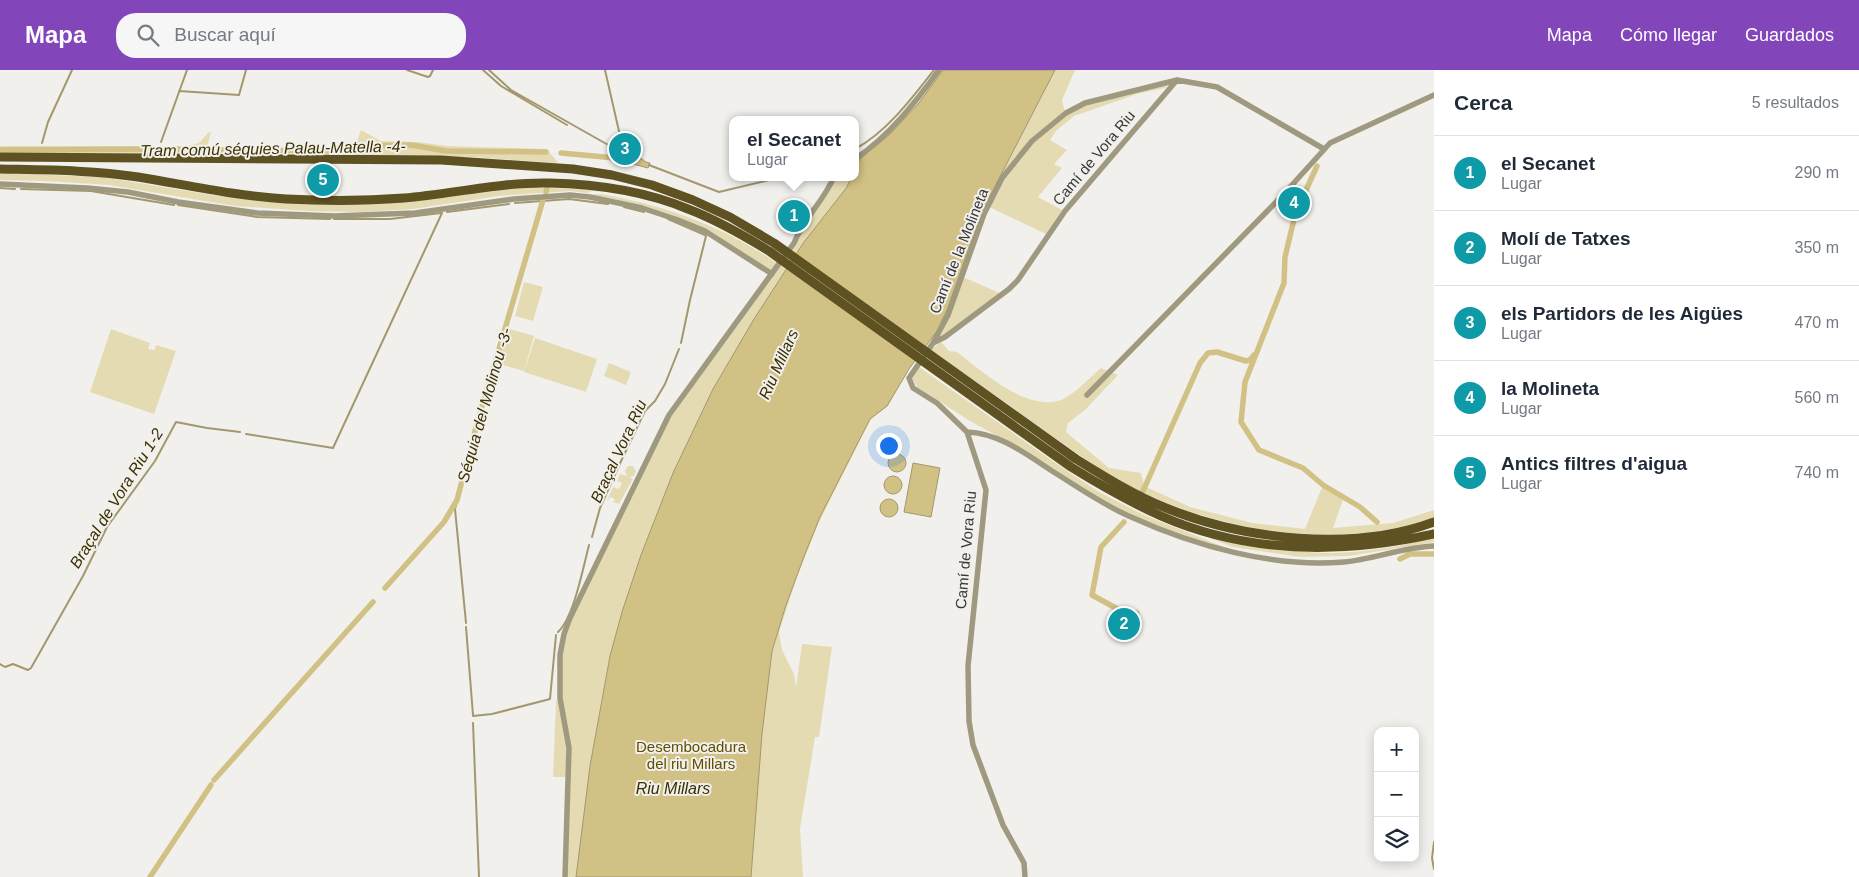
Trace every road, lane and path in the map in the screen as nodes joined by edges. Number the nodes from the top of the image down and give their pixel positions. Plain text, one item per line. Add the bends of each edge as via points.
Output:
1 (939, 70) edge
2 (1177, 80) junction
3 (1434, 95) edge
4 (1324, 149) junction
5 (859, 156) edge
6 (0, 157) edge
7 (0, 169) edge
8 (832, 181) edge
9 (0, 184) edge
10 (771, 247) junction
11 (772, 274) junction
12 (933, 343) junction
13 (941, 369) junction
14 (1087, 395) dead end
15 (967, 432) junction
16 (1434, 522) edge
17 (1434, 534) edge
18 (1434, 546) edge
19 (565, 877) edge
20 (1025, 877) edge

1 - 5 street via 905,114
2 - 4 street, Camí de la Molineta via 1217,87
2 - 12 street, Camí de Vora Riu via 1064,211 1018,280
2 - 12 street, Camí de la Molineta via 1085,103 1066,113 1019,156 1002,178 984,214 948,315
3 - 4 street via 1336,140
4 - 14 street
6 - 10 main road via 441,160 573,169 652,185 693,200 730,217
7 - 10 main road via 138,177 239,195 286,199 404,198 549,183 606,188 687,208
8 - 11 street
9 - 11 street via 128,192 257,213 334,216 415,213 552,196 590,197 642,208 705,231
10 - 13 main road
11 - 19 street via 669,415 564,634 560,655 560,698 569,748
12 - 15 street, Camí de Vora Riu via 909,378 910,383
13 - 16 main road via 1128,491 1207,522 1280,536 1320,538 1396,532
13 - 17 main road via 1070,467 1163,517 1206,531 1279,546 1361,546
15 - 18 street via 996,437 1128,516 1230,552 1295,562 1344,562
15 - 20 street, Camí de Vora Riu via 986,490 968,666 970,735 1003,825 1024,863

